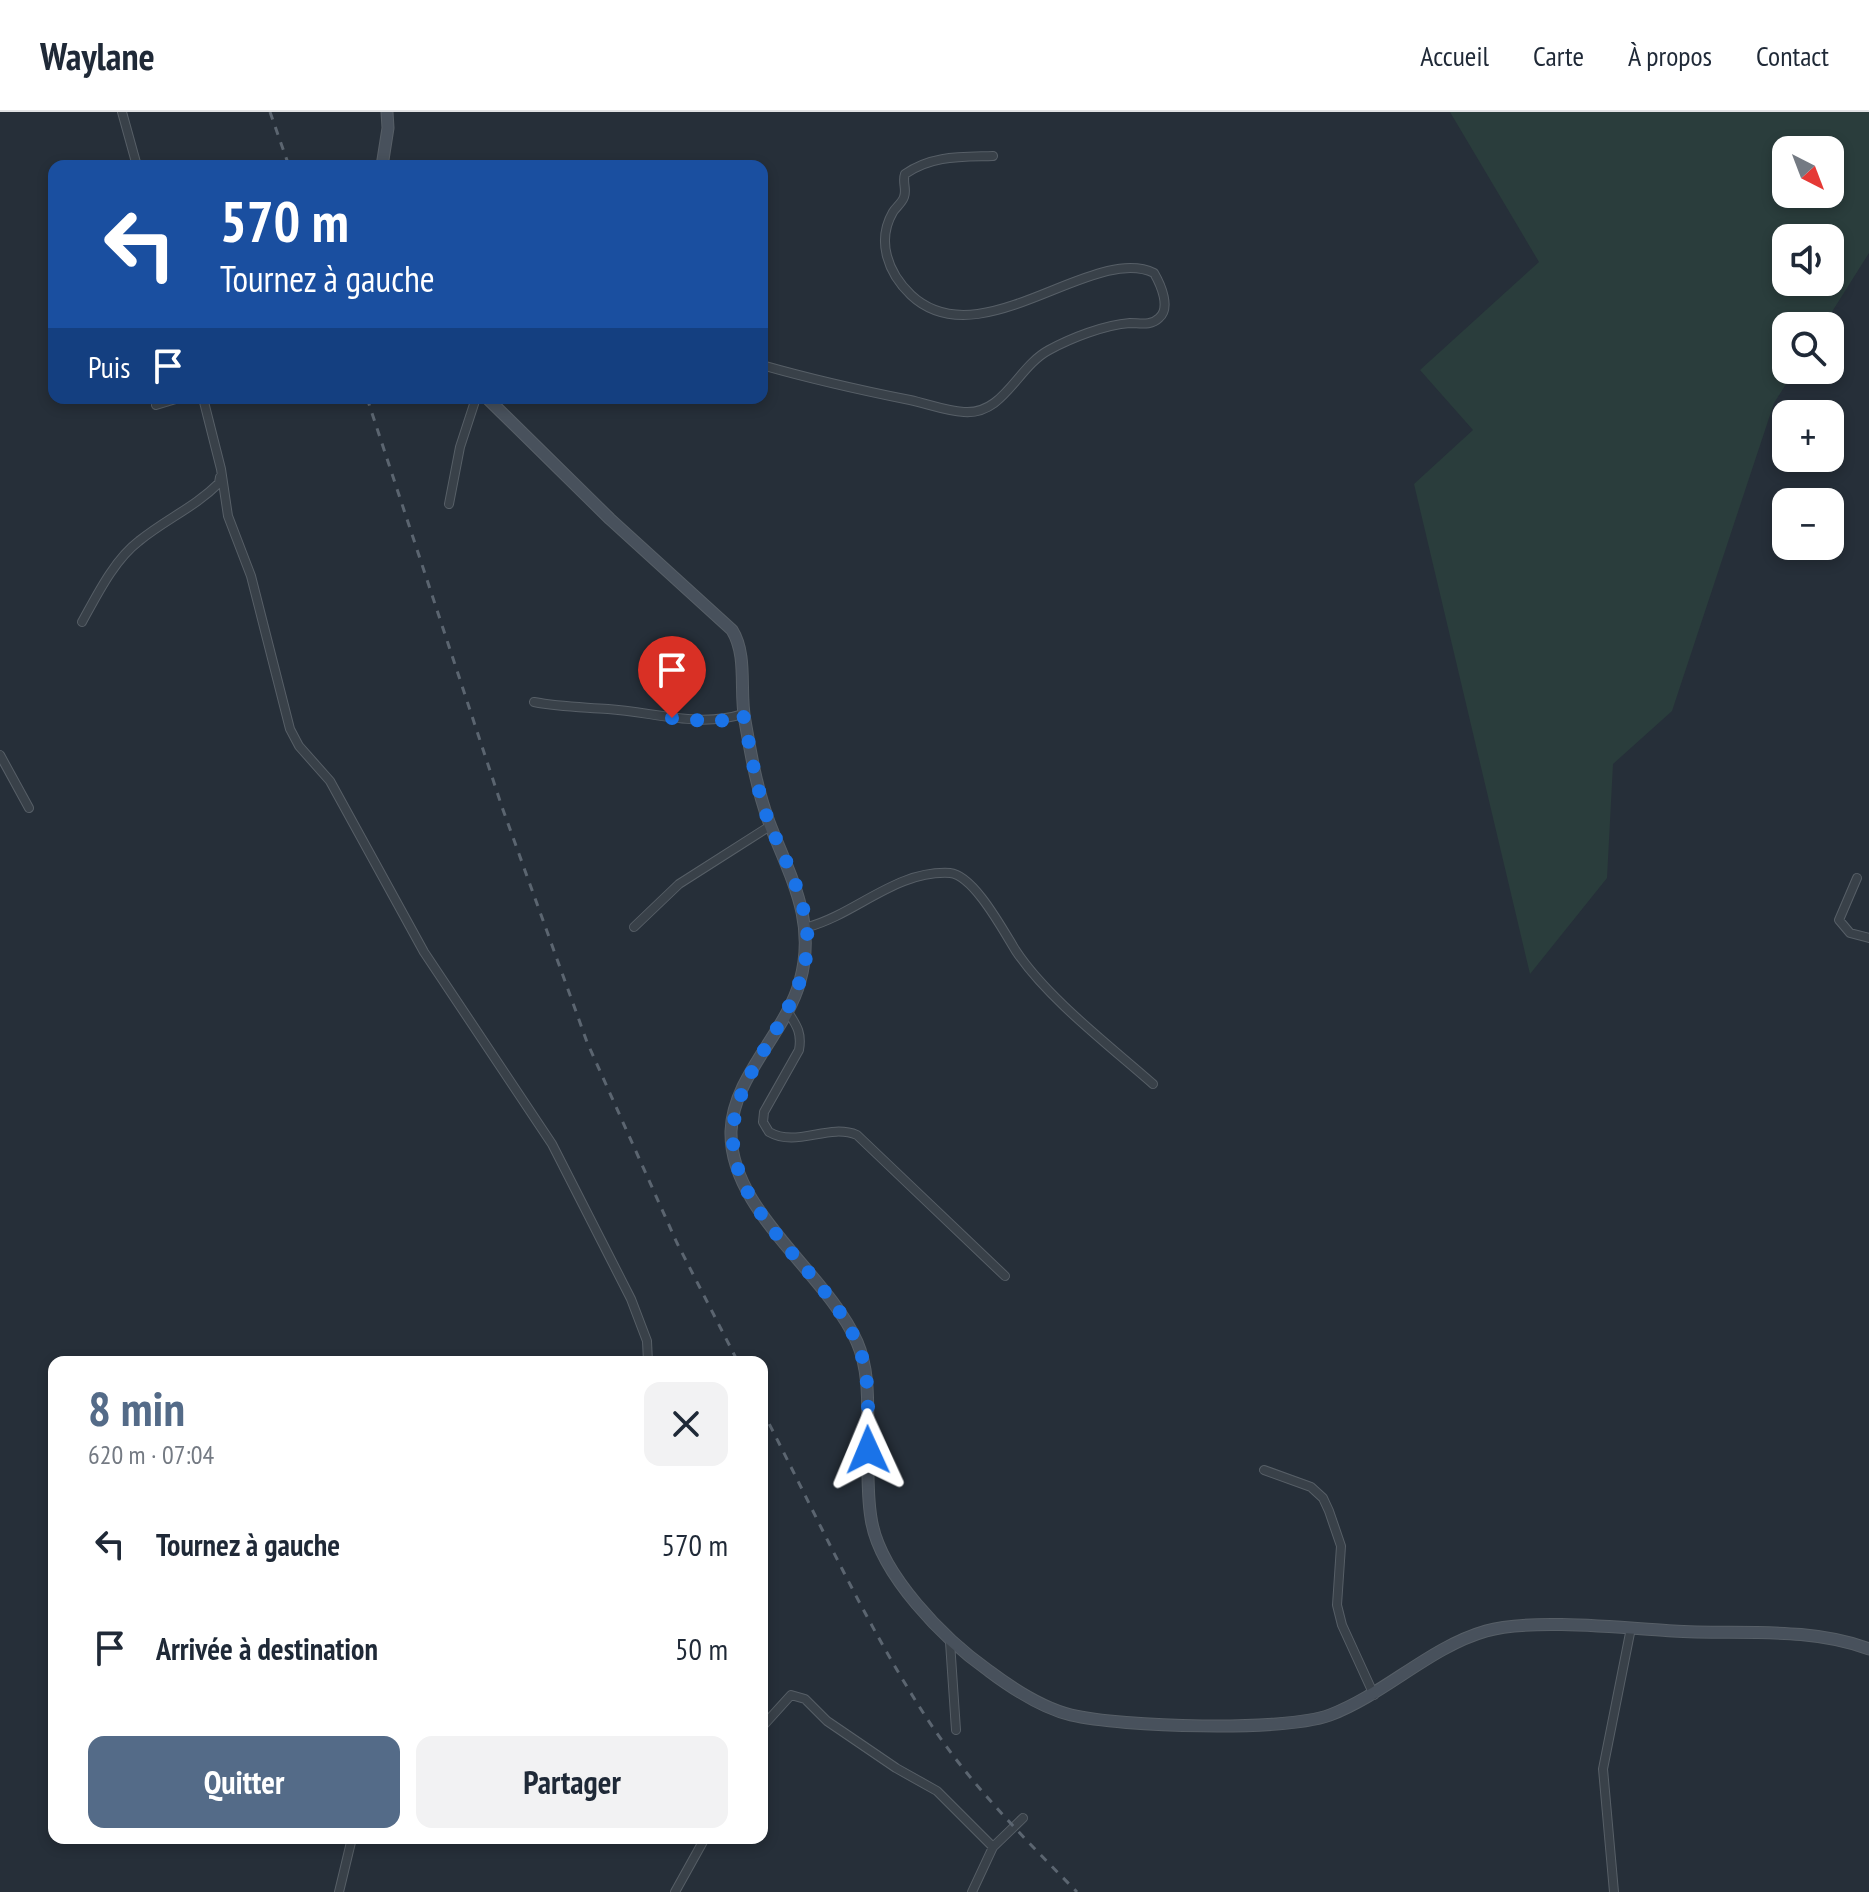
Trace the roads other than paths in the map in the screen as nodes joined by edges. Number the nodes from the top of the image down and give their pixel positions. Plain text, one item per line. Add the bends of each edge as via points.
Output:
1 (122, 112) edge
2 (387, 112) edge
3 (993, 156) dead end
4 (135, 160) edge
5 (383, 160) edge
6 (768, 367) edge
7 (159, 404) edge
8 (205, 404) edge
9 (474, 404) edge
10 (493, 404) edge
11 (156, 405) dead end
12 (221, 469) junction
13 (449, 504) dead end
14 (82, 622) dead end
15 (534, 702) dead end
16 (743, 714) junction
17 (0, 755) edge
18 (29, 808) dead end
19 (770, 826) junction
20 (1857, 878) dead end
21 (634, 927) dead end
22 (808, 927) junction
23 (1869, 938) edge
24 (788, 1012) junction
25 (1153, 1084) dead end
26 (1005, 1276) dead end
27 (648, 1356) edge
28 (1264, 1470) dead end
29 (1631, 1628) junction
30 (950, 1642) junction
31 (1869, 1649) edge
32 (1374, 1695) junction
33 (768, 1720) edge
34 (956, 1730) dead end
35 (1023, 1818) dead end
36 (351, 1844) edge
37 (702, 1844) edge
38 (993, 1847) junction
39 (339, 1892) edge
40 (675, 1892) edge
41 (972, 1892) edge
42 (1614, 1892) edge

1 - 4 street
2 - 5 street
3 - 6 street via 941,158 905,174 904,199 892,213 884,241 887,262 924,307 941,313 1004,308 1133,266 1154,273 1161,285 1162,316 1100,330 1053,348 1022,370 995,403 965,412
7 - 11 street
8 - 12 street
9 - 13 street
10 - 16 street via 732,630 740,643
12 - 14 street via 219,483 194,508 135,543
12 - 27 street via 228,516 251,576 294,737 330,781 424,952 552,1144 631,1299
15 - 16 street via 717,722
16 - 19 street
17 - 18 street
19 - 21 street via 679,884
19 - 22 street
20 - 23 street via 1839,920 1850,933
22 - 24 street via 807,956
22 - 25 street via 907,879 951,873 967,882 1018,955 1073,1014
24 - 26 street via 801,1039 764,1112 769,1132 787,1139 838,1130 857,1135
24 - 30 street via 736,1102 731,1131 736,1164 757,1207 818,1282 857,1343 867,1376 871,1520 878,1543 886,1561
28 - 32 street via 1311,1487 1329,1511 1341,1546 1337,1605
29 - 31 street via 1805,1637
29 - 32 street via 1503,1627 1483,1632
29 - 42 street via 1603,1769
30 - 32 street via 1046,1707 1073,1716 1127,1722 1294,1724 1328,1716
30 - 34 street
33 - 38 street via 791,1695 805,1699 827,1721 937,1791
35 - 38 street
36 - 39 street
37 - 40 street
38 - 41 street

